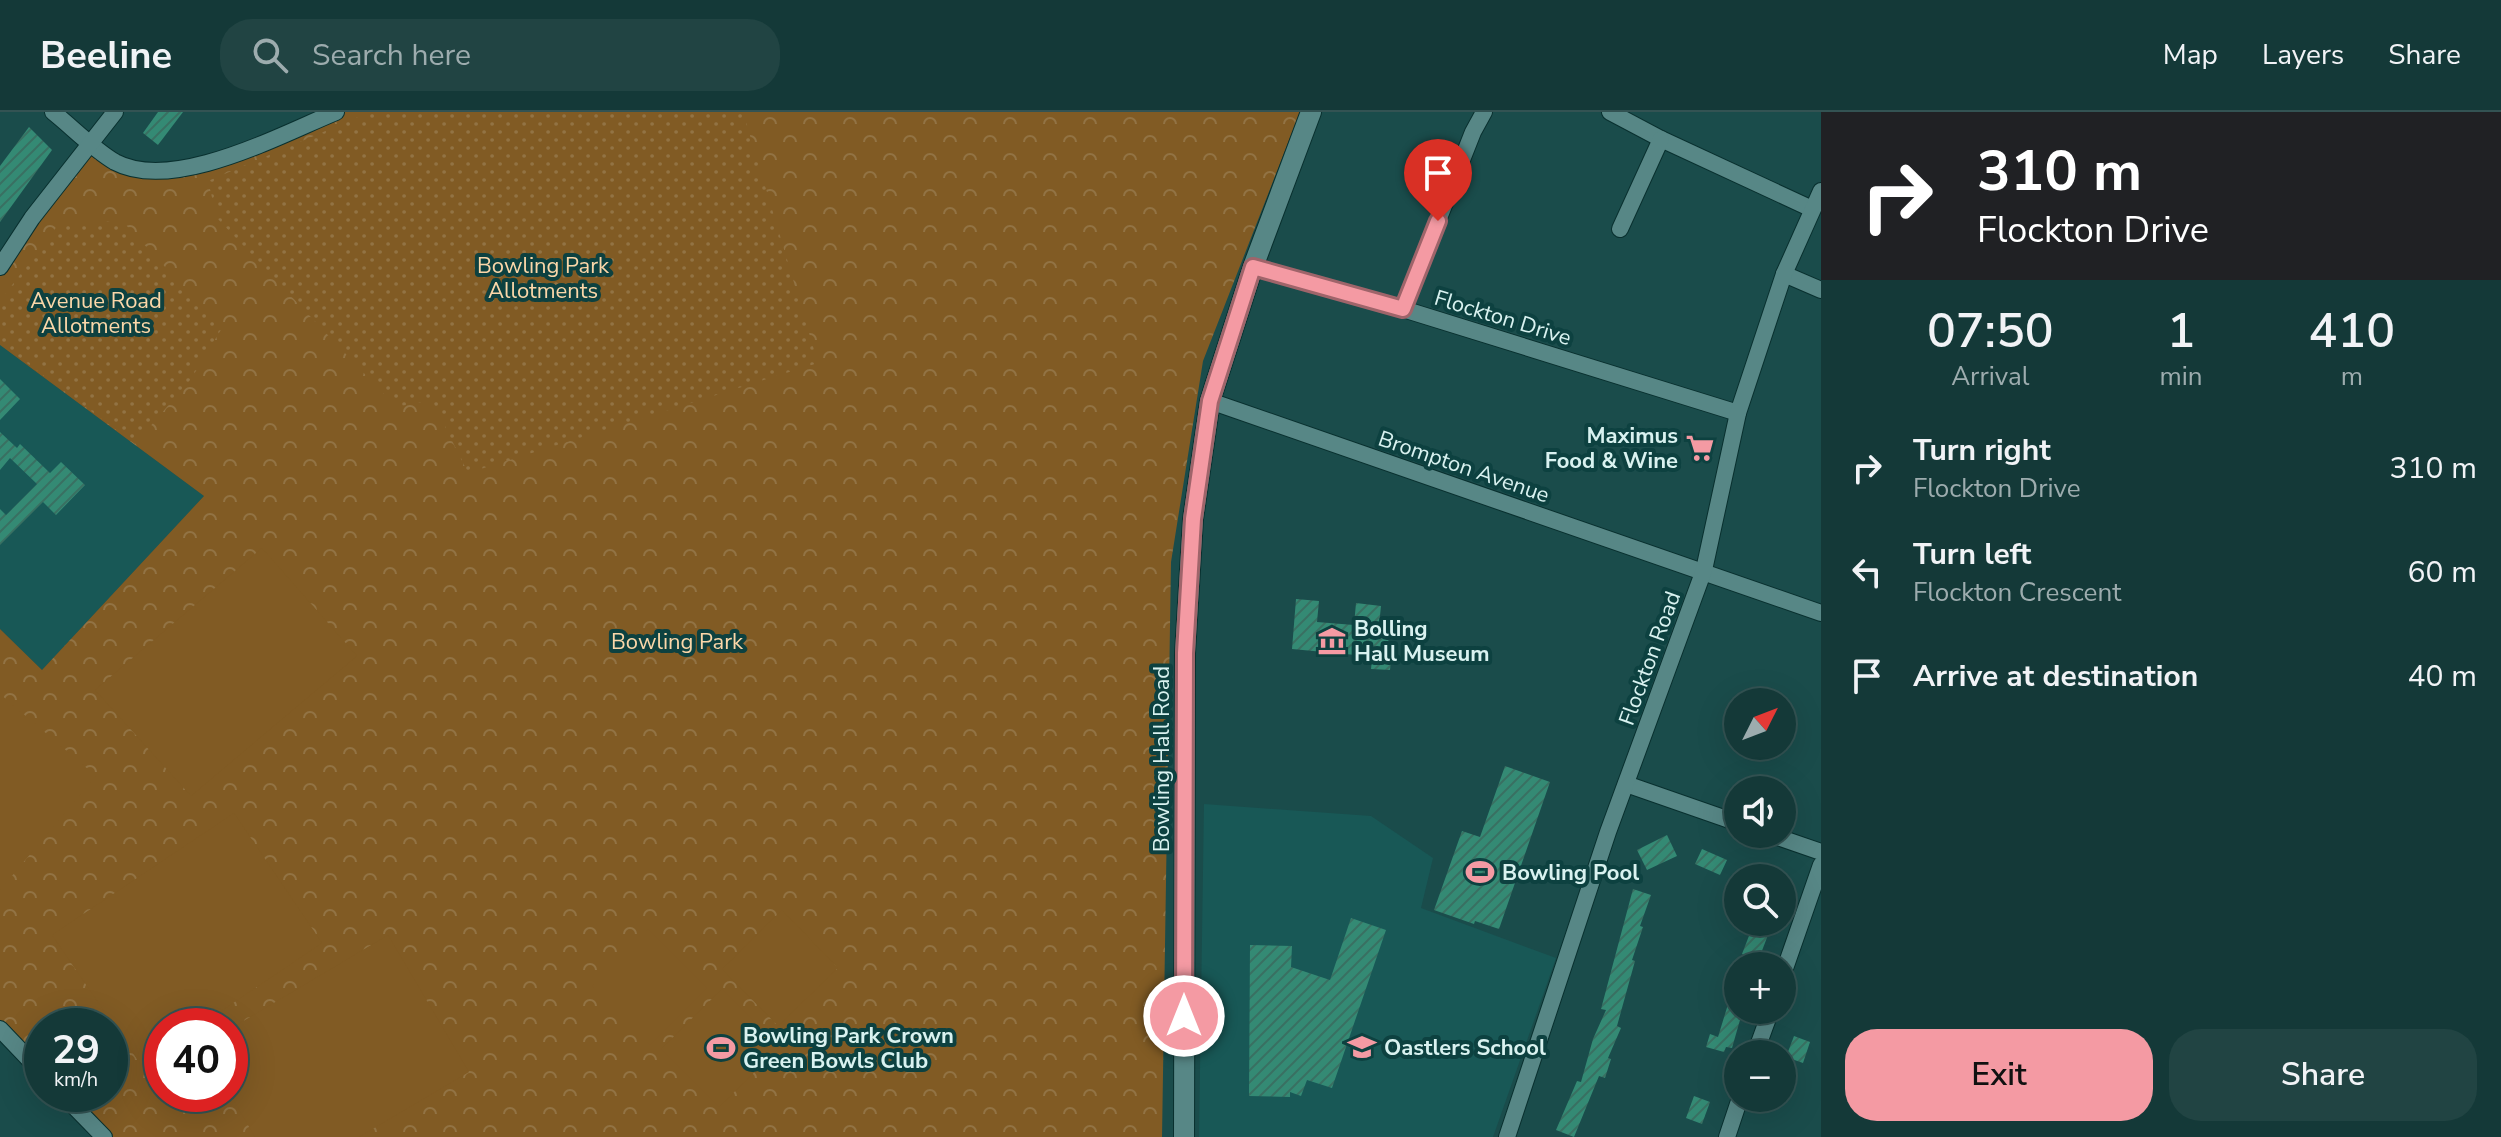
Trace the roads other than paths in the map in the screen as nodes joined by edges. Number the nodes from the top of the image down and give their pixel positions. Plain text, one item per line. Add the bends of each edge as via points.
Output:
1 (53, 112) edge
2 (115, 112) edge
3 (336, 112) edge
4 (1311, 112) edge
5 (1484, 112) edge
6 (1610, 112) edge
7 (1661, 139) junction
8 (90, 143) junction
9 (1821, 191) edge
10 (1812, 209) junction
11 (1620, 229) dead end
12 (0, 267) edge
13 (1253, 267) junction
14 (1784, 274) junction
15 (1821, 290) edge
16 (1403, 309) junction
17 (1210, 401) junction
18 (1738, 413) junction
19 (1704, 570) junction
20 (1821, 613) edge
21 (1626, 784) junction
22 (1724, 818) edge
23 (1796, 843) edge
24 (1821, 852) edge
25 (1821, 865) edge
26 (1791, 952) edge
27 (0, 1029) edge
28 (24, 1054) edge
29 (80, 1112) edge
30 (1735, 1112) edge
31 (104, 1137) edge
32 (1184, 1137) edge
33 (1507, 1137) edge
34 (1727, 1137) edge

1 - 8 street
2 - 8 street
3 - 8 street via 198,168 155,171 117,163
4 - 13 street, Bowling Hall Road
5 - 16 street
6 - 7 street
7 - 10 street
7 - 11 street
8 - 12 street
9 - 10 street, Flockton Road
10 - 14 street, Flockton Road
13 - 16 street, Flockton Drive
13 - 17 street, Bowling Hall Road
14 - 15 street
14 - 18 street, Flockton Road
16 - 18 street, Flockton Drive
17 - 19 street, Brompton Avenue
17 - 32 street, Bowling Hall Road via 1193,519 1185,653
18 - 19 street, Flockton Road
19 - 20 street, Brompton Avenue
19 - 21 street, Flockton Road
21 - 22 street
21 - 33 street, Flockton Road
23 - 24 street
25 - 26 street
27 - 28 street
29 - 31 street
30 - 34 street

